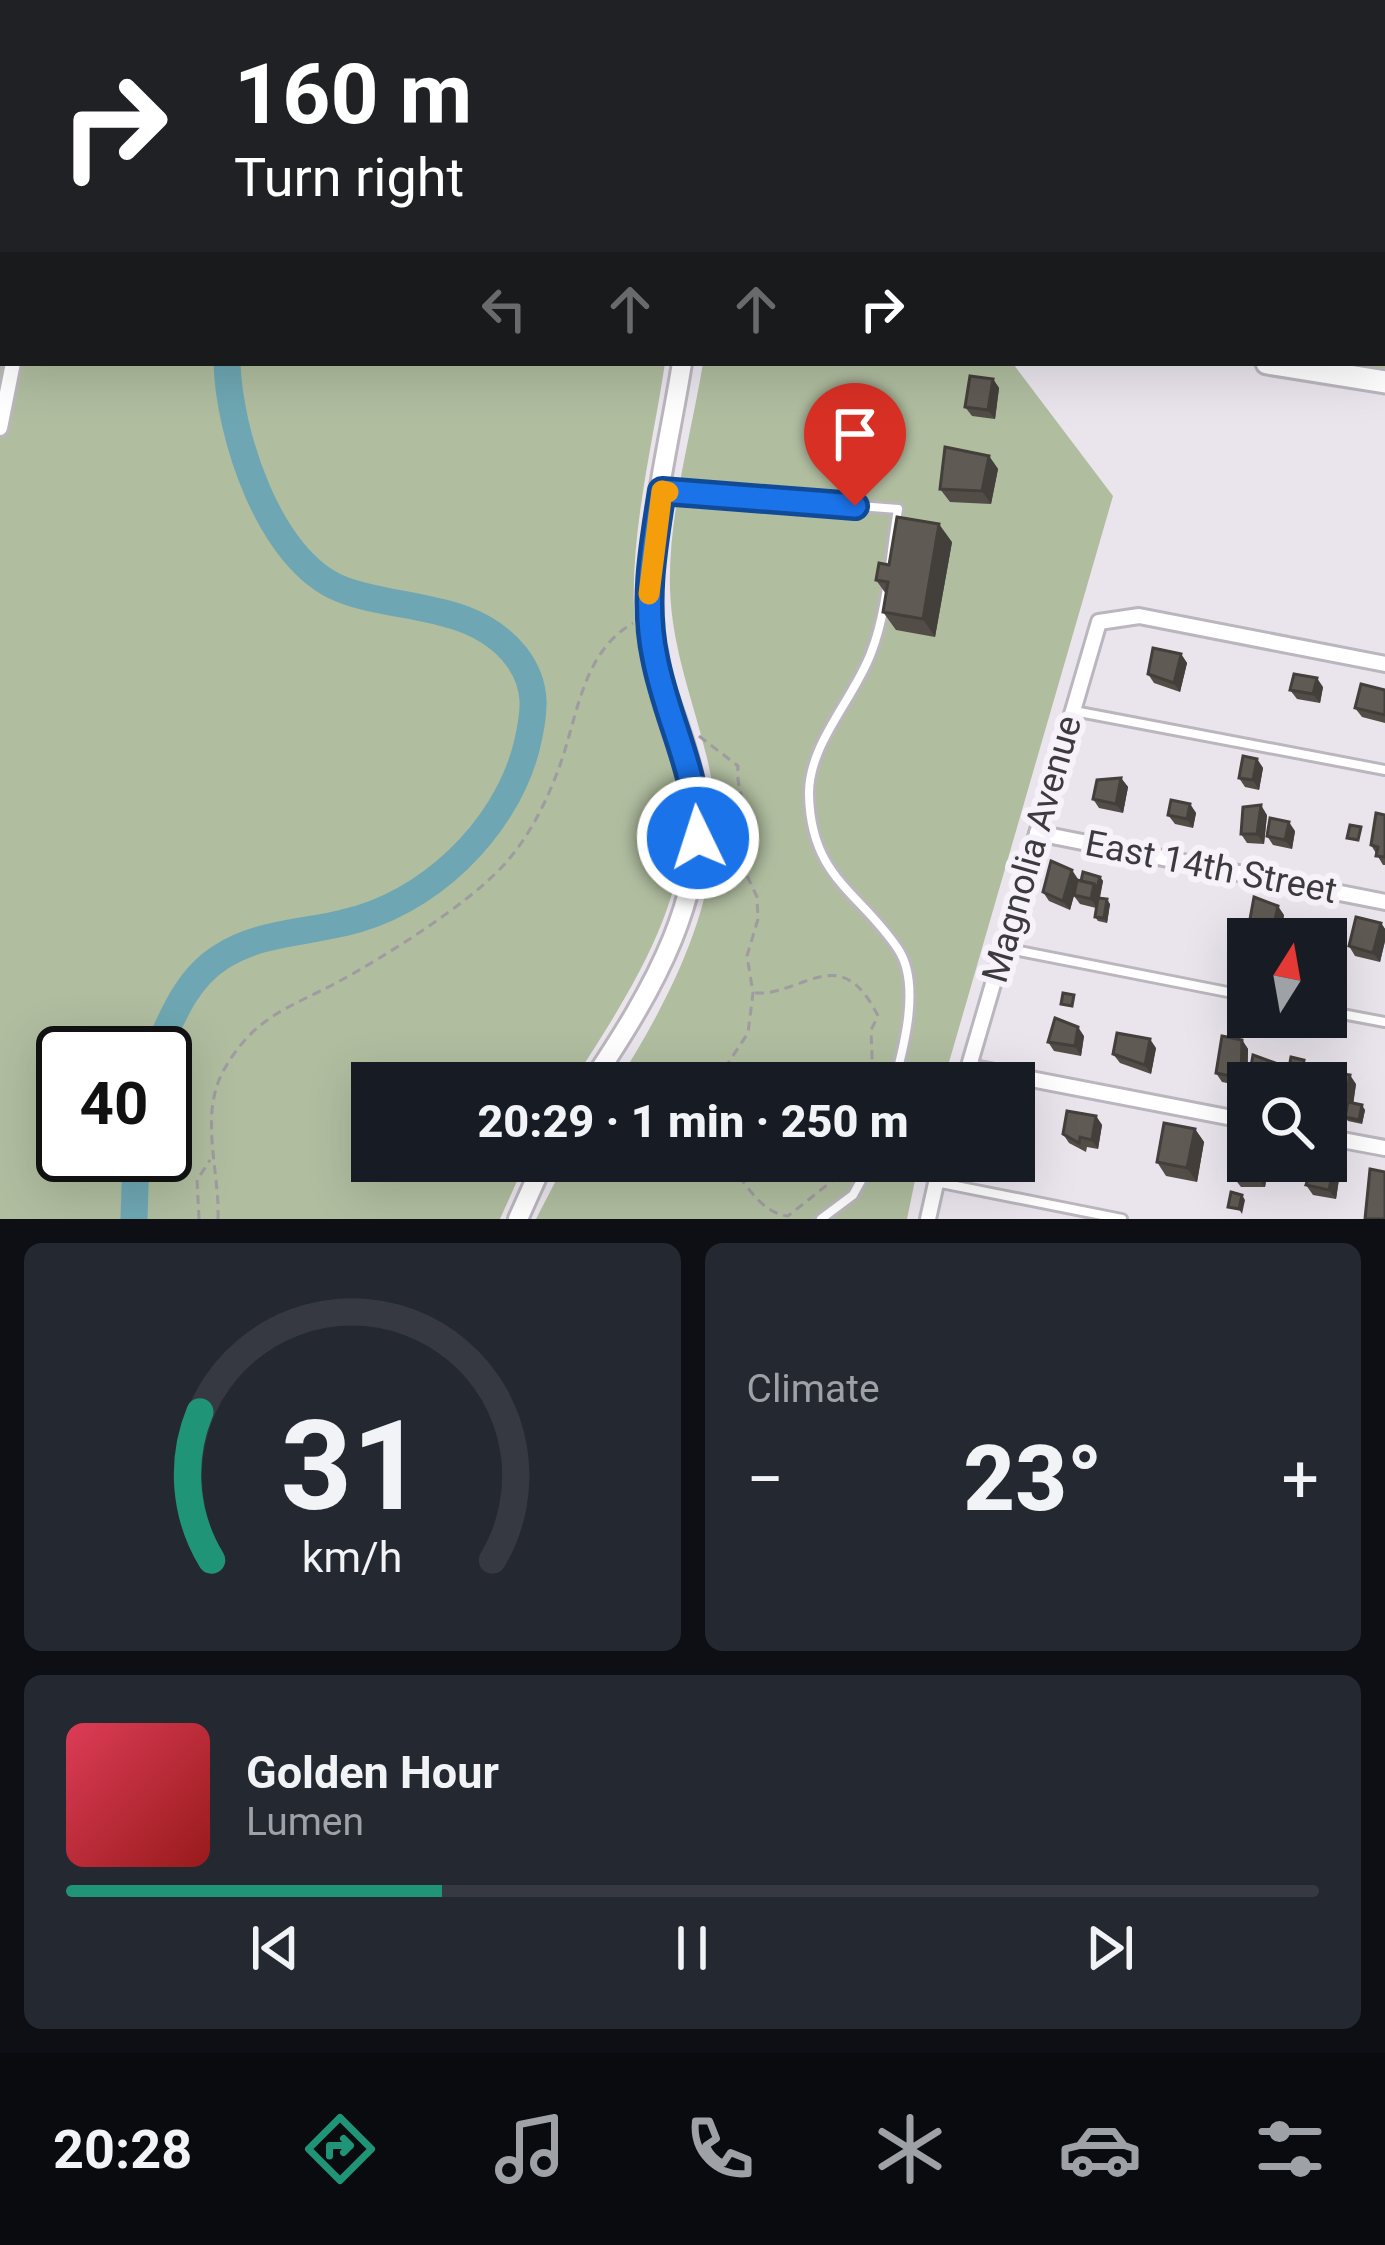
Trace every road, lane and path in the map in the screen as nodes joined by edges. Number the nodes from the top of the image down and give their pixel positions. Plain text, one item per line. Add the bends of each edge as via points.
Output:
1 (12, 366) edge
2 (682, 366) edge
3 (1286, 366) edge
4 (1385, 382) edge
5 (0, 428) edge
6 (662, 491) junction
7 (650, 612) junction
8 (1385, 664) edge
9 (1072, 710) junction
10 (674, 716) junction
11 (1385, 770) edge
12 (1037, 833) junction
13 (1385, 902) edge
14 (1004, 948) junction
15 (1227, 992) edge
16 (753, 993) junction
17 (1347, 1015) edge
18 (1385, 1022) edge
19 (603, 1062) edge
20 (729, 1062) edge
21 (872, 1062) edge
22 (900, 1062) edge
23 (971, 1062) edge
24 (1035, 1086) edge
25 (1227, 1118) edge
26 (1347, 1140) edge
27 (1385, 1148) edge
28 (212, 1159) junction
29 (535, 1182) edge
30 (743, 1182) edge
31 (831, 1182) edge
32 (860, 1182) edge
33 (936, 1182) joint
34 (199, 1219) edge
35 (218, 1219) edge
36 (518, 1219) edge
37 (821, 1219) edge
38 (928, 1219) edge
39 (1122, 1219) edge

1 - 5 street
2 - 6 street
3 - 4 main road
6 - 7 street
6 - 22 lane via 898,509 872,652 809,787 823,855 851,900 900,951 908,991
7 - 10 street
7 - 28 path via 621,629 580,688 537,819 501,868 341,980 263,1018 223,1070
8 - 9 street, Magnolia Avenue via 1139,616 1105,620
9 - 11 lane
9 - 12 street, Magnolia Avenue
10 - 16 path via 738,766 750,828 736,852 757,897 747,956
10 - 19 street via 698,806 694,868 660,964
12 - 13 street, East 14th Street
12 - 14 street, Magnolia Avenue
14 - 15 lane
14 - 23 street, Magnolia Avenue
16 - 20 path via 748,1033
16 - 21 path via 776,994 820,976 866,992 878,1016
17 - 18 lane
24 - 25 street
26 - 27 street
28 - 34 path via 197,1180
28 - 35 path
29 - 36 street
30 - 31 path via 757,1200 788,1216
32 - 37 lane
33 - 38 street
33 - 39 lane

